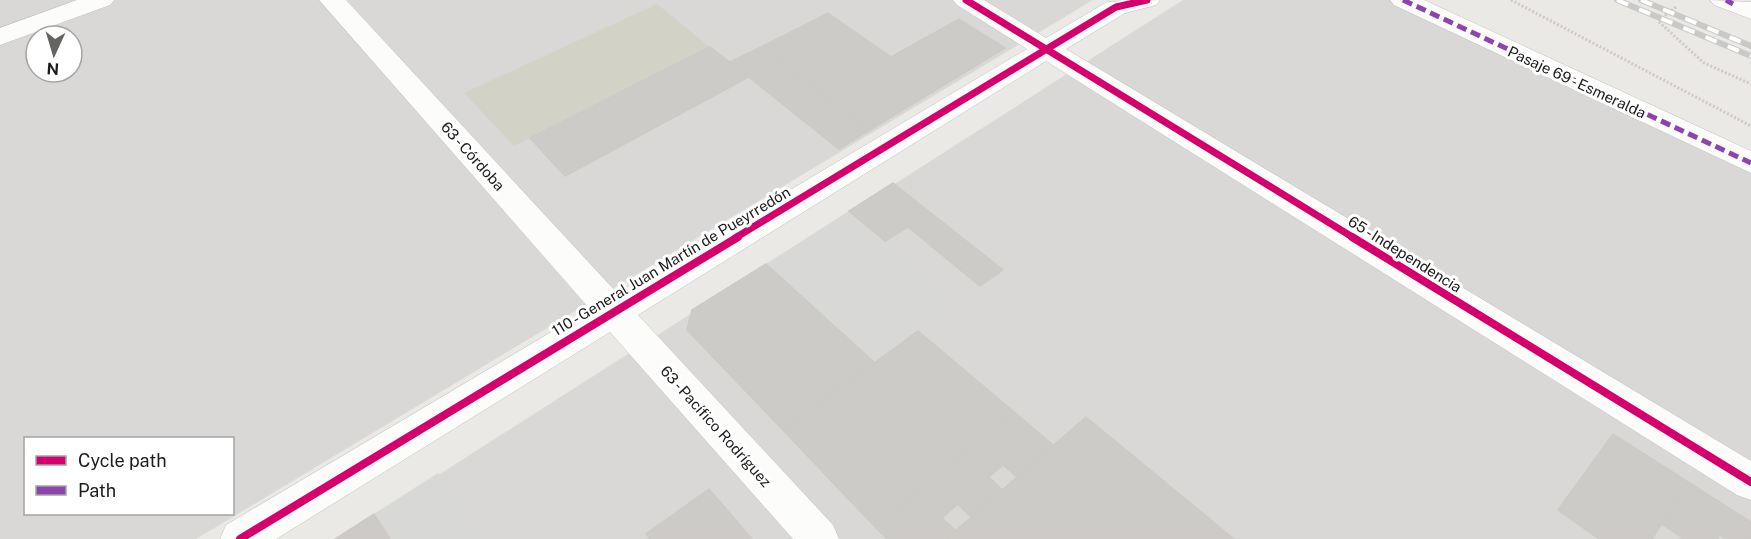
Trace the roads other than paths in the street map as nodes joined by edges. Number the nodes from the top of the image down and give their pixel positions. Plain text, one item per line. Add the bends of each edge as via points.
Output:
1 (101, 0) edge
2 (332, 0) edge
3 (966, 0) edge
4 (1147, 0) edge
5 (1403, 0) edge
6 (1118, 3) edge
7 (0, 37) edge
8 (1046, 50) junction
9 (1751, 163) edge
10 (614, 312) junction
11 (1751, 482) edge
12 (240, 539) edge
13 (819, 539) edge

1 - 7 street
2 - 10 street, 63 - Córdoba
3 - 8 street, 65 - Independencia
4 - 6 street, 110 - General Juan Martín de Pueyrredón
5 - 9 street, Pasaje 69 - Esmeralda
6 - 8 street, 110 - General Juan Martín de Pueyrredón
8 - 10 street, 110 - General Juan Martín de Pueyrredón
8 - 11 street, 65 - Independencia
10 - 12 street, 110 - General Juan Martín de Pueyrredón
10 - 13 street, 63 - Pacífico Rodríguez

